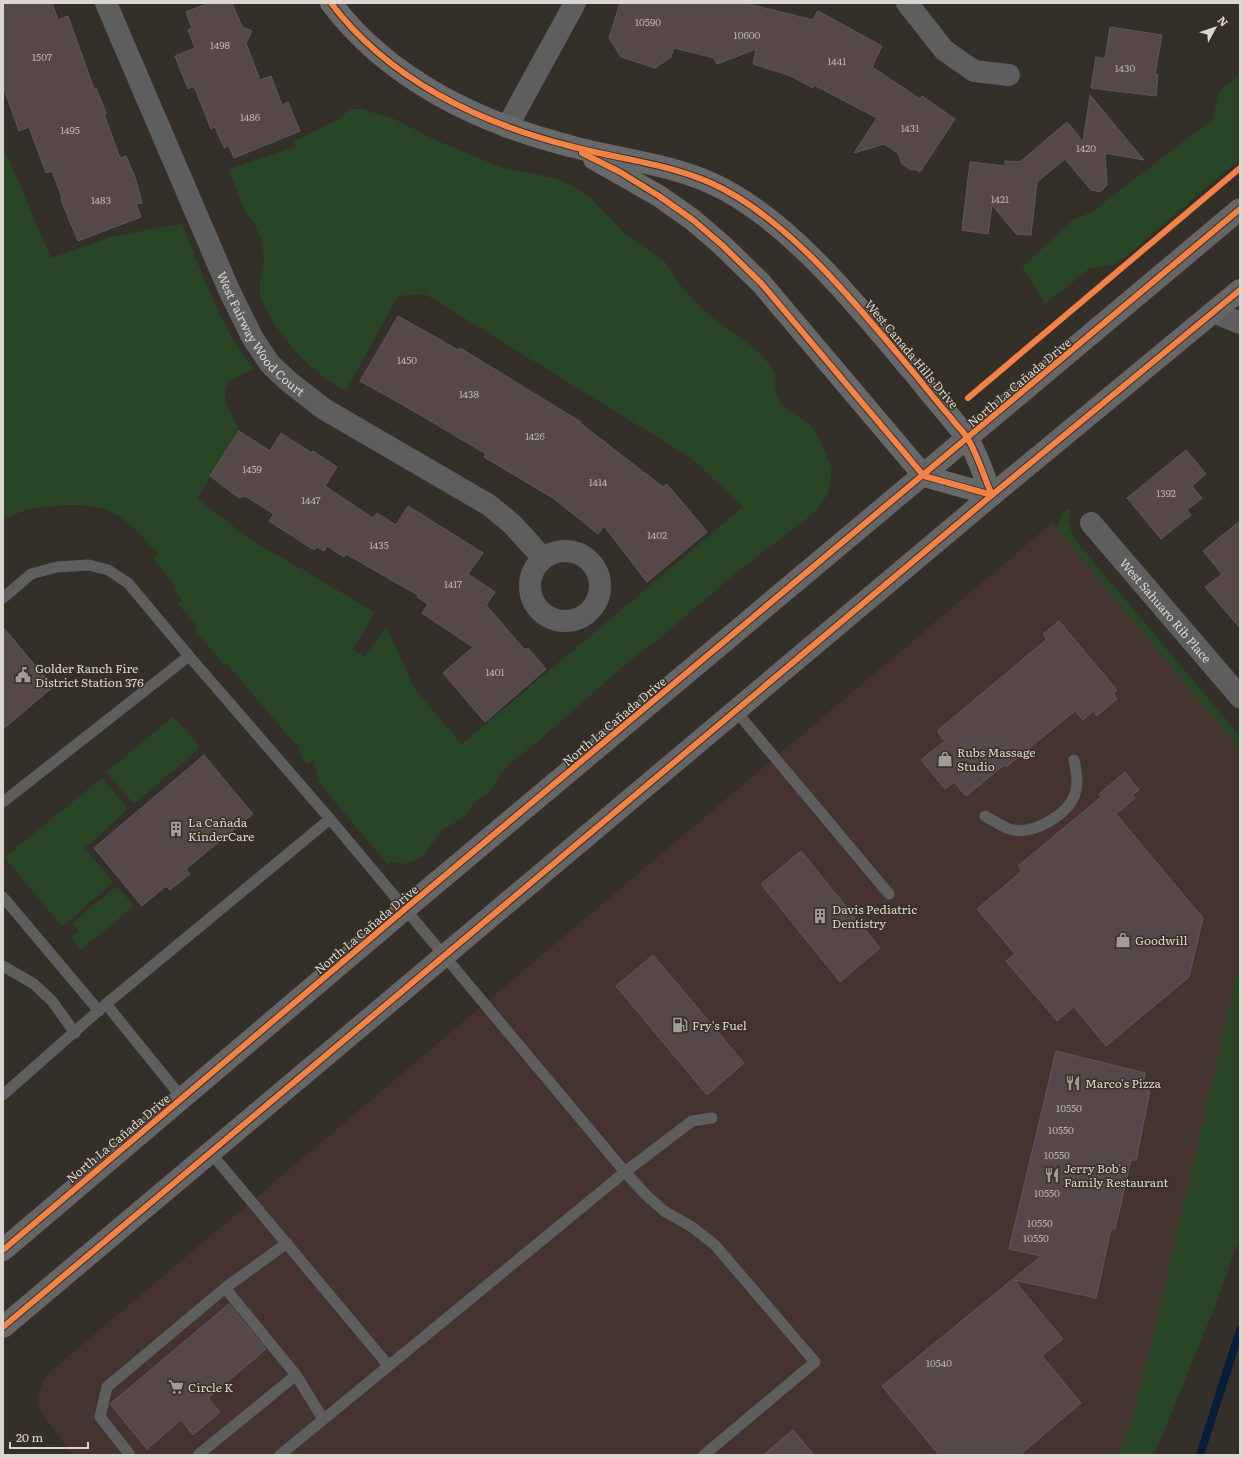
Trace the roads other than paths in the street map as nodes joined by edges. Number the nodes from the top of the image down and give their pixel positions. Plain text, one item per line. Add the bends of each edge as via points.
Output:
1 (331, 3) edge
2 (575, 3) edge
3 (907, 3) edge
4 (113, 5) edge
5 (1009, 75) dead end
6 (507, 127) junction
7 (570, 146) junction
8 (1240, 209) edge
9 (1240, 290) edge
10 (1214, 312) junction
11 (1240, 323) edge
12 (968, 439) junction
13 (924, 476) junction
14 (992, 495) junction
15 (1091, 523) dead end
16 (543, 558) dead end
17 (3, 598) edge
18 (189, 656) junction
19 (1240, 697) edge
20 (735, 710) junction
21 (1074, 760) dead end
22 (3, 802) edge
23 (985, 816) dead end
24 (330, 820) junction
25 (889, 894) dead end
26 (3, 897) edge
27 (405, 909) junction
28 (444, 956) junction
29 (3, 966) edge
30 (102, 1008) junction
31 (75, 1033) junction
32 (3, 1095) edge
33 (182, 1098) junction
34 (712, 1118) dead end
35 (210, 1152) junction
36 (625, 1172) junction
37 (287, 1243) junction
38 (3, 1250) edge
39 (225, 1288) junction
40 (3, 1327) edge
41 (388, 1365) junction
42 (296, 1375) junction
43 (323, 1419) junction
44 (130, 1455) edge
45 (198, 1455) edge
46 (280, 1455) edge
47 (704, 1455) edge

1 - 6 street, West Canada Hills Drive via 345,21 375,50 414,81
2 - 6 street
3 - 5 street via 944,50 974,71
4 - 16 street, West Fairway Wood Court via 229,290 252,337 270,364 324,409 488,505 512,524
6 - 7 street, West Canada Hills Drive
7 - 12 street, West Canada Hills Drive via 683,172 712,183 739,198 797,244 830,276
7 - 13 street, West Canada Hills Drive via 659,196 722,245 761,284
8 - 12 main road, North La Cañada Drive
9 - 10 main road
10 - 11 street
10 - 14 main road
12 - 13 main road, North La Cañada Drive
12 - 14 street, West Canada Hills Drive
13 - 14 street
13 - 27 main road, North La Cañada Drive
14 - 20 main road
15 - 19 street, West Sahuaro Rib Place
17 - 18 lane via 31,574 57,567 89,565 108,570 128,583
18 - 22 lane
18 - 24 lane
20 - 25 lane
20 - 28 main road
21 - 23 lane via 1077,778 1075,794 1067,806 1044,826 1012,830
24 - 27 lane
24 - 30 lane
26 - 30 lane
27 - 28 lane
27 - 33 main road, North La Cañada Drive
28 - 35 main road
28 - 36 lane
29 - 31 lane via 34,984 52,1002
30 - 31 lane
30 - 33 lane
31 - 32 lane
33 - 38 main road, North La Cañada Drive
34 - 36 lane via 692,1121
35 - 37 lane
35 - 40 main road
36 - 41 lane
36 - 47 lane via 664,1211 692,1227 715,1245 815,1362
37 - 39 lane
37 - 41 lane
39 - 42 lane
39 - 44 lane via 107,1387 100,1417
41 - 43 lane
42 - 43 lane
42 - 45 lane
43 - 46 lane

